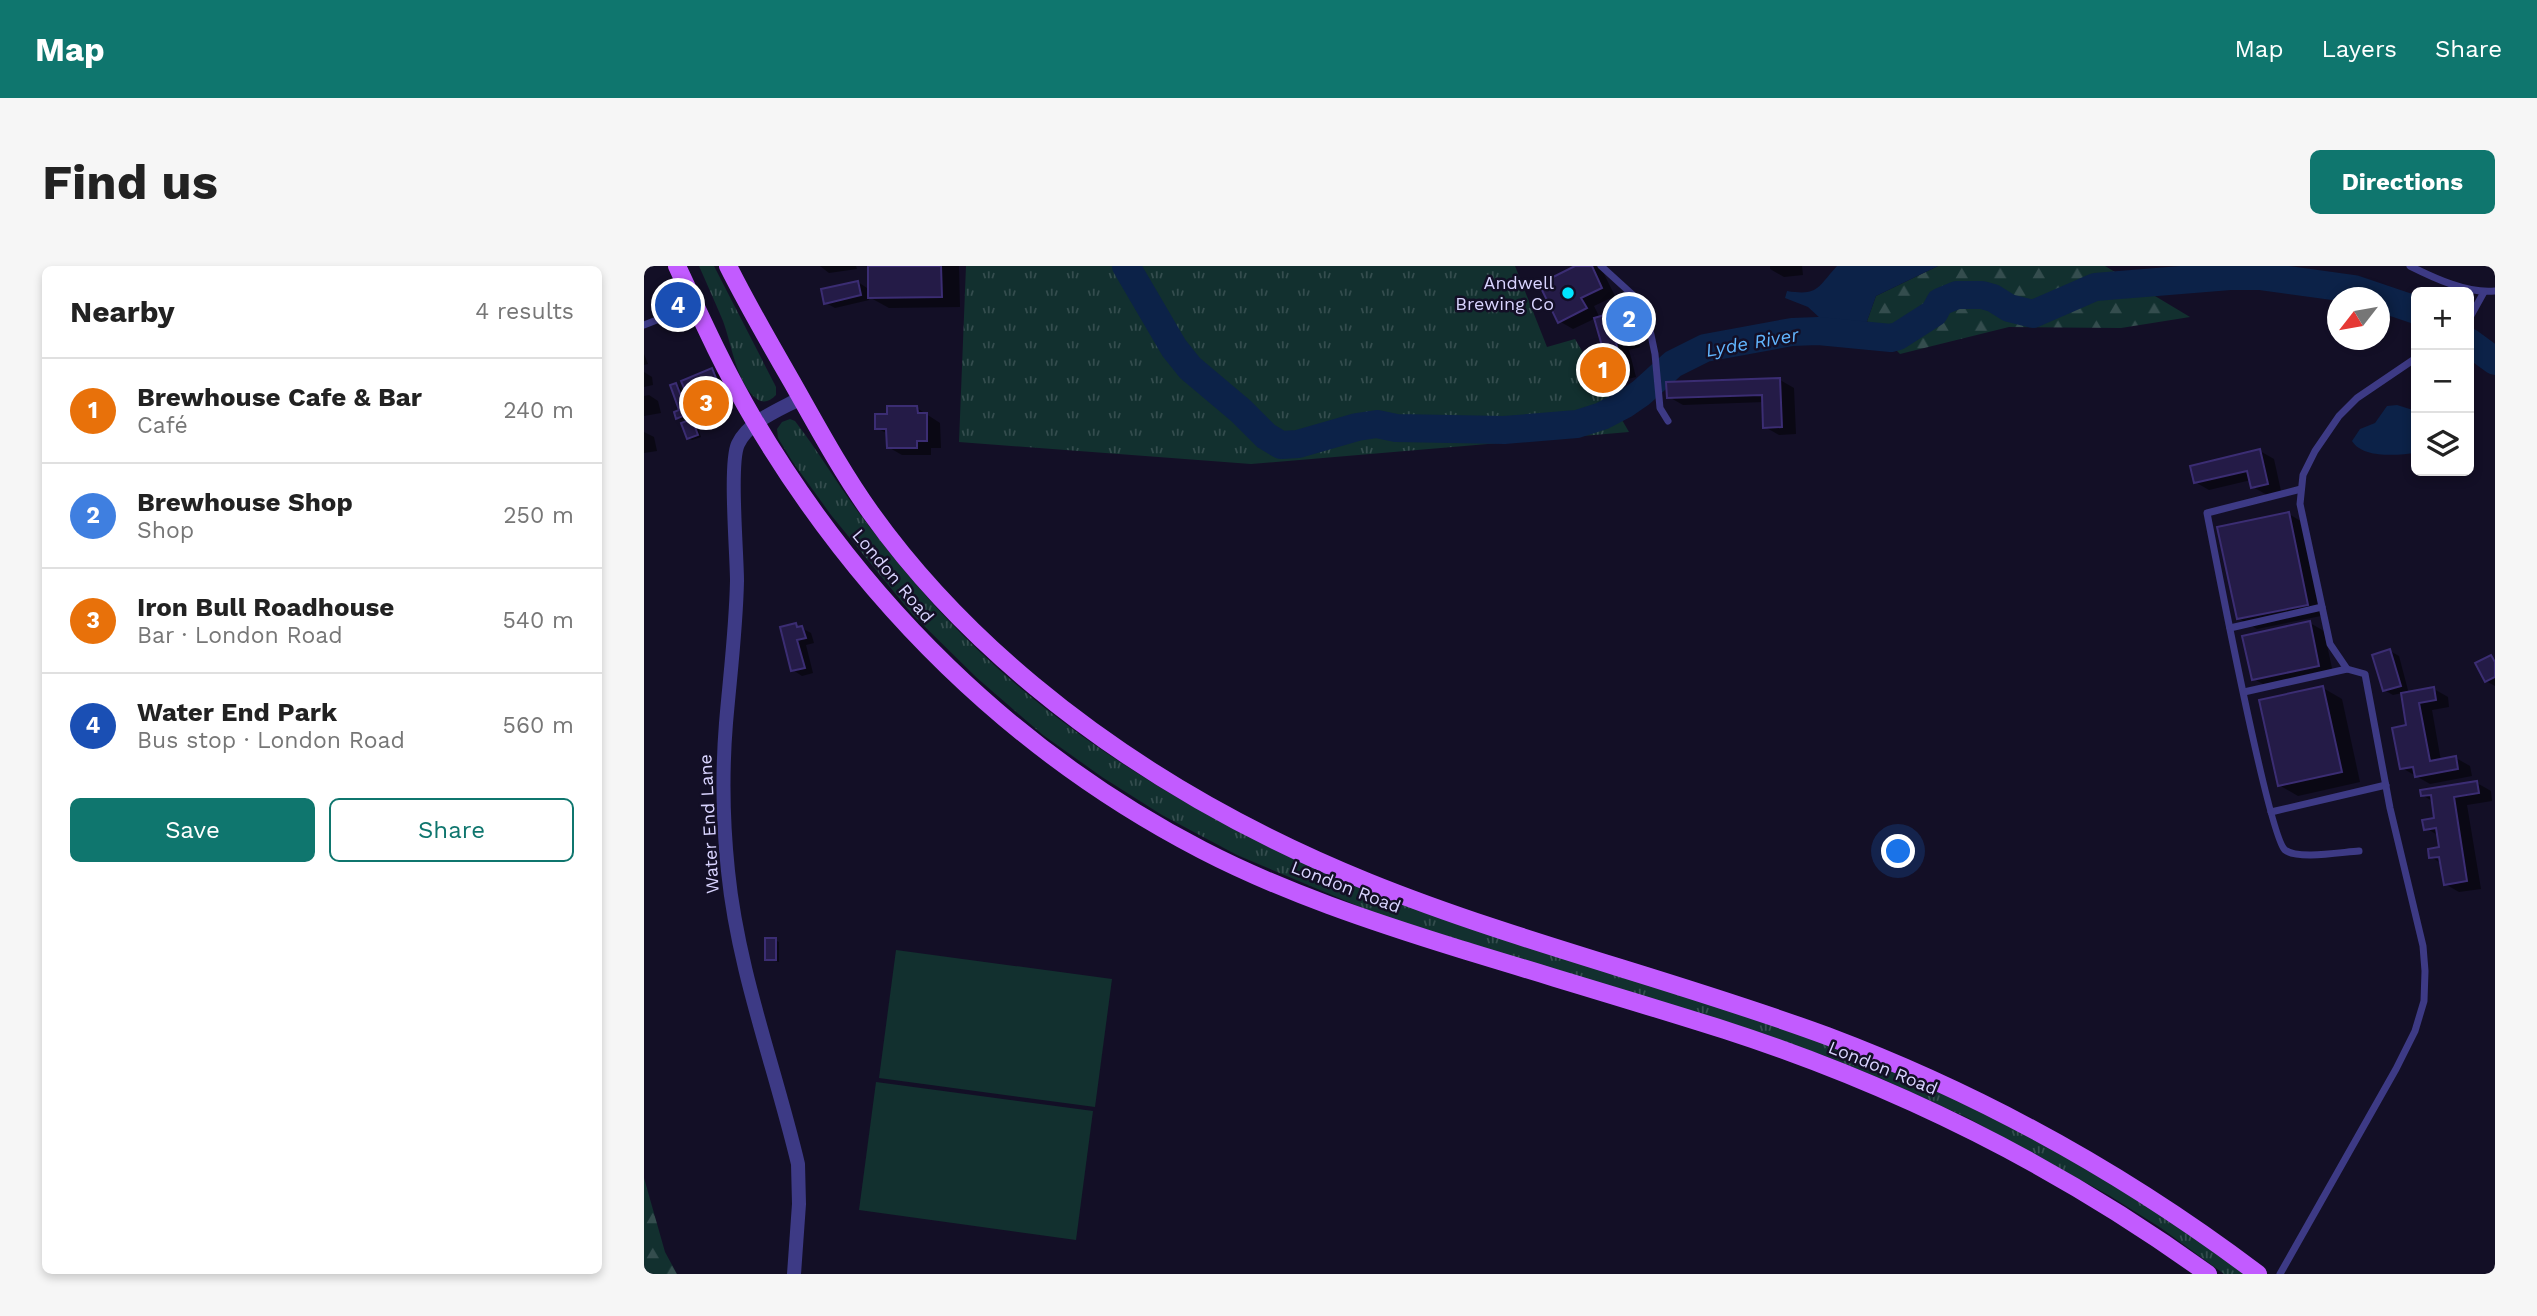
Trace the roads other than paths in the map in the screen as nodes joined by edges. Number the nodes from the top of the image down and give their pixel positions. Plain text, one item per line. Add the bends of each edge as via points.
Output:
1 (677, 266) edge
2 (728, 266) edge
3 (1601, 266) edge
4 (2410, 266) edge
5 (2495, 291) edge
6 (2484, 292) junction
7 (695, 305) junction
8 (2474, 311) edge
9 (644, 325) edge
10 (2411, 361) edge
11 (801, 398) junction
12 (1668, 421) dead end
13 (756, 424) junction
14 (2301, 489) junction
15 (2322, 607) junction
16 (2230, 628) junction
17 (2347, 669) junction
18 (2244, 692) junction
19 (2386, 785) junction
20 (2271, 812) junction
21 (2359, 851) dead end
22 (794, 1274) edge
23 (2208, 1274) edge
24 (2258, 1274) edge
25 (2280, 1274) edge

1 - 7 main road, London Road
2 - 11 main road, London Road
3 - 12 lane via 1644,304 1660,408
4 - 6 lane
5 - 6 lane
6 - 8 lane
7 - 9 lane
7 - 13 main road, London Road
10 - 14 lane via 2339,416 2315,451
11 - 13 street, Water End Lane
11 - 24 main road, London Road via 870,512 926,581 1042,692 1174,786 1268,838 1372,884 1752,1009 1896,1065 2089,1161 2185,1220
13 - 22 street, Water End Lane via 736,447 736,614 724,795 736,932 798,1164
13 - 23 main road, London Road via 847,556 937,659 1016,729 1151,821 1246,871 1361,916 1728,1031 1913,1102 2054,1174
14 - 15 lane via 2300,504
14 - 16 lane via 2207,513
15 - 16 lane
15 - 17 lane via 2330,644
16 - 18 lane
17 - 18 lane
17 - 19 lane via 2365,674
18 - 20 lane
19 - 20 lane
19 - 25 lane via 2423,946 2424,1001 2396,1069
20 - 21 lane via 2287,852

